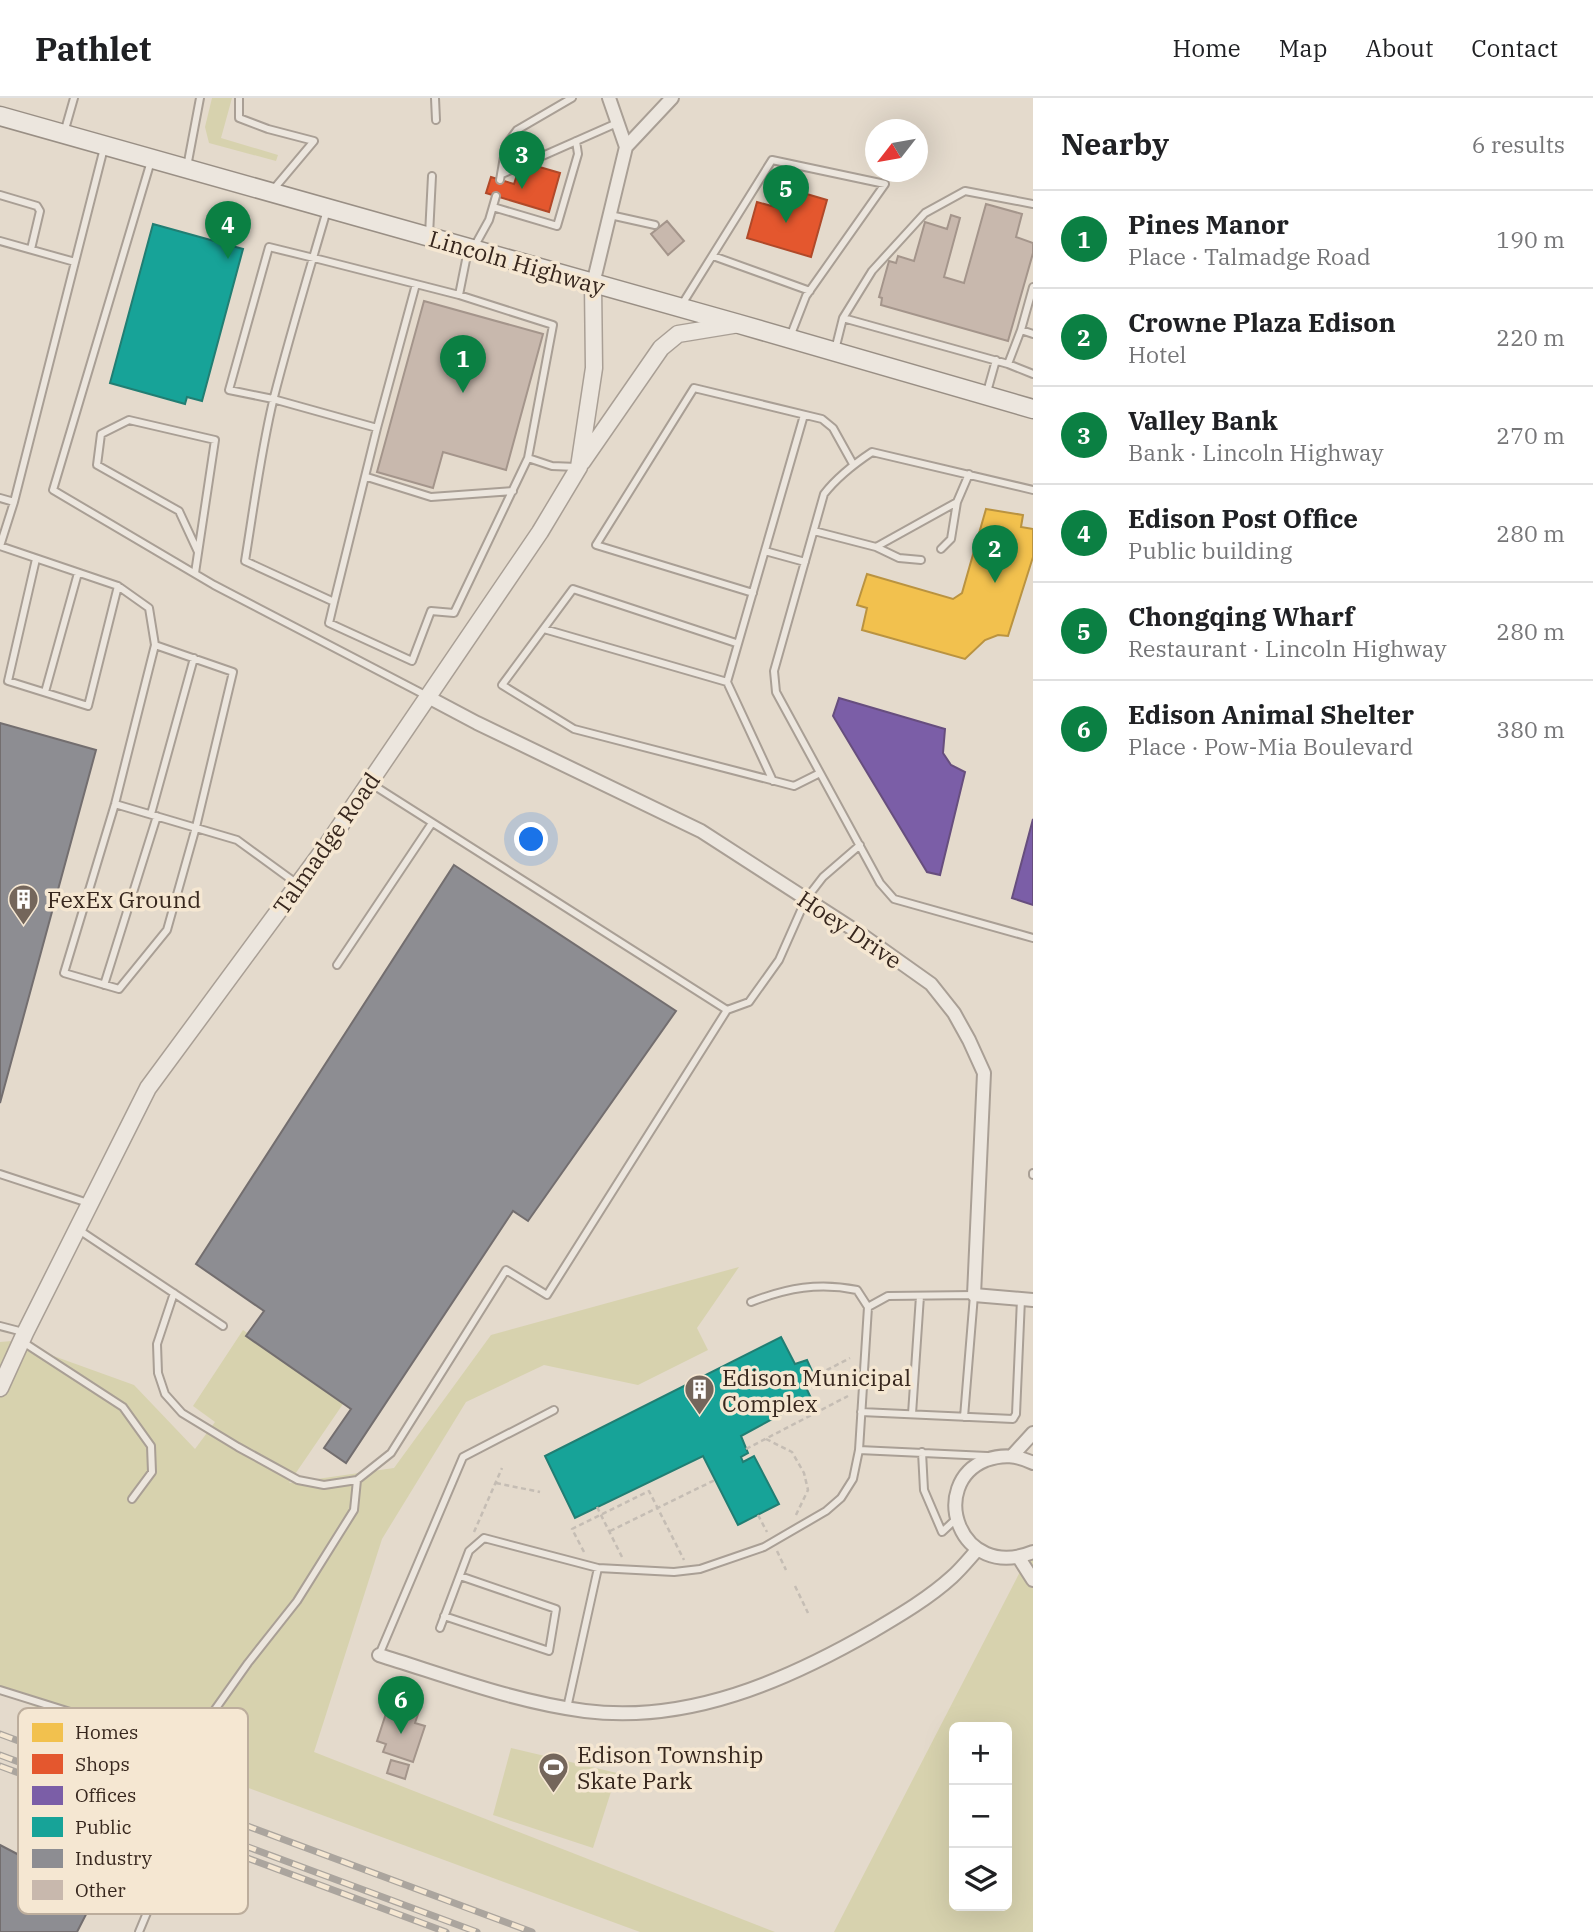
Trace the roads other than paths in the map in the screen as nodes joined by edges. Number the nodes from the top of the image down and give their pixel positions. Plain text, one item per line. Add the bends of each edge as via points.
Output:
1 (74, 98) edge
2 (200, 98) edge
3 (239, 98) edge
4 (435, 98) edge
5 (572, 98) edge
6 (609, 98) edge
7 (672, 98) edge
8 (0, 116) edge
9 (436, 120) dead end
10 (618, 123) junction
11 (64, 134) junction
12 (576, 141) junction
13 (105, 146) junction
14 (626, 147) junction
15 (151, 159) junction
16 (186, 169) junction
17 (432, 176) dead end
18 (271, 193) junction
19 (0, 195) edge
20 (496, 196) dead end
21 (1033, 204) edge
22 (493, 207) junction
23 (328, 209) junction
24 (610, 215) junction
25 (655, 225) dead end
26 (429, 237) junction
27 (0, 240) edge
28 (471, 249) junction
29 (31, 250) junction
30 (713, 256) junction
31 (313, 258) junction
32 (75, 262) junction
33 (416, 284) junction
34 (593, 284) junction
35 (1033, 287) edge
36 (810, 291) junction
37 (459, 295) junction
38 (679, 308) junction
39 (843, 318) junction
40 (739, 324) junction
41 (1021, 330) junction
42 (1033, 334) edge
43 (790, 339) junction
44 (835, 352) junction
45 (996, 360) junction
46 (1007, 363) junction
47 (1033, 374) edge
48 (985, 396) junction
49 (273, 399) junction
50 (1033, 410) edge
51 (804, 415) junction
52 (377, 428) junction
53 (528, 458) junction
54 (853, 464) junction
55 (579, 467) junction
56 (969, 474) junction
57 (367, 477) junction
58 (1033, 490) edge
59 (513, 491) junction
60 (0, 498) edge
61 (14, 502) junction
62 (957, 502) junction
63 (814, 531) junction
64 (0, 547) edge
65 (876, 547) junction
66 (941, 549) dead end
67 (765, 551) junction
68 (198, 552) junction
69 (36, 559) junction
70 (921, 560) dead end
71 (805, 562) junction
72 (78, 573) junction
73 (195, 573) junction
74 (118, 586) junction
75 (753, 593) junction
76 (334, 602) junction
77 (544, 629) junction
78 (736, 643) junction
79 (155, 645) junction
80 (194, 658) junction
81 (727, 682) junction
82 (45, 692) junction
83 (428, 696) junction
84 (820, 773) junction
85 (773, 781) junction
86 (368, 782) junction
87 (115, 804) junction
88 (153, 815) junction
89 (432, 823) junction
90 (196, 827) junction
91 (860, 845) junction
92 (298, 884) junction
93 (806, 899) junction
94 (1033, 938) edge
95 (337, 965) dead end
96 (104, 985) junction
97 (727, 1010) junction
98 (0, 1174) edge
99 (90, 1203) junction
100 (77, 1229) junction
101 (174, 1293) junction
102 (974, 1295) junction
103 (920, 1296) junction
104 (1027, 1299) edge
105 (751, 1302) dead end
106 (868, 1307) junction
107 (0, 1326) edge
108 (223, 1326) dead end
109 (23, 1337) junction
110 (0, 1388) edge
111 (554, 1410) dead end
112 (860, 1412) junction
113 (912, 1414) junction
114 (964, 1418) junction
115 (1033, 1433) edge
116 (859, 1450) junction
117 (922, 1452) junction
118 (1012, 1455) junction
119 (995, 1457) junction
120 (1033, 1463) edge
121 (358, 1480) junction
122 (132, 1499) dead end
123 (956, 1519) junction
124 (977, 1550) junction
125 (1033, 1552) edge
126 (1018, 1558) junction
127 (598, 1568) junction
128 (460, 1576) junction
129 (1033, 1580) edge
130 (444, 1616) junction
131 (440, 1628) dead end
132 (379, 1655) joint
133 (0, 1689) edge
134 (60, 1708) edge
135 (216, 1708) edge
136 (567, 1708) junction
137 (146, 1914) edge
138 (139, 1932) edge

1 - 11 lane
2 - 16 lane
3 - 18 lane via 239,117 314,141
4 - 9 lane
5 - 12 lane via 517,130 506,145 501,177
6 - 10 street
7 - 14 street
8 - 11 main road, Lincoln Highway
10 - 12 lane
10 - 14 street
11 - 13 main road, Lincoln Highway
12 - 22 lane via 578,154 557,226
13 - 15 main road, Lincoln Highway
13 - 32 lane
14 - 24 street
15 - 16 main road, Lincoln Highway
15 - 73 lane via 53,490
16 - 18 main road, Lincoln Highway
17 - 26 lane
18 - 23 main road, Lincoln Highway
19 - 29 lane via 37,206 40,211
20 - 22 lane
21 - 39 lane via 965,191 925,214 872,271
22 - 28 lane
23 - 26 main road, Lincoln Highway
23 - 31 lane
24 - 25 lane
24 - 34 street
26 - 28 main road, Lincoln Highway
27 - 29 lane
28 - 34 main road, Lincoln Highway
28 - 37 lane
29 - 32 lane
30 - 36 lane
30 - 36 lane via 772,160 886,184
30 - 38 lane
31 - 33 lane
31 - 49 lane
31 - 49 lane via 269,247 229,390
32 - 61 lane
33 - 37 lane
33 - 52 lane
34 - 38 main road, Lincoln Highway
34 - 55 street, Talmadge Road via 594,368
35 - 41 lane
36 - 43 lane
37 - 53 lane via 553,325
38 - 40 main road, Lincoln Highway
39 - 44 lane
39 - 45 lane
40 - 43 main road, Lincoln Highway
40 - 55 street via 678,334 661,348
41 - 42 lane
41 - 46 lane
43 - 44 main road, Lincoln Highway
44 - 48 main road, Lincoln Highway
45 - 46 lane
45 - 48 lane
46 - 47 lane
48 - 50 main road, Lincoln Highway
49 - 52 lane
49 - 76 lane via 245,561
51 - 54 lane via 822,419 833,428
51 - 67 lane
51 - 75 lane via 694,388 596,545
52 - 57 lane
53 - 55 lane via 552,466
53 - 59 lane
54 - 56 lane via 872,452
54 - 63 lane via 824,494
55 - 83 street, Talmadge Road
56 - 58 lane
56 - 62 lane
57 - 59 lane via 431,497
57 - 76 lane
59 - 76 lane via 454,613 431,611 412,661 329,623
60 - 61 lane
61 - 64 lane
62 - 65 lane
62 - 66 lane via 951,539
63 - 65 lane
63 - 71 lane
64 - 69 lane
65 - 70 lane via 899,558
67 - 71 lane
67 - 75 lane
68 - 68 lane via 215,440 129,420 101,434 97,465 179,511
68 - 73 lane
69 - 72 lane
69 - 82 lane via 8,681
71 - 84 lane via 774,671 776,692
72 - 74 lane
72 - 82 lane
73 - 83 lane
74 - 79 lane via 149,608
74 - 82 lane via 88,706
75 - 78 lane
77 - 78 lane via 573,589
77 - 81 lane
77 - 85 lane via 502,685 574,729
78 - 81 lane
79 - 80 lane
79 - 87 lane
80 - 88 lane
80 - 90 lane via 233,672
81 - 85 lane
83 - 86 street, Talmadge Road
83 - 93 street, Hoey Drive via 701,831
84 - 85 lane via 794,786
84 - 91 lane
86 - 89 lane
86 - 92 street, Talmadge Road
87 - 88 lane
87 - 96 lane via 64,973
88 - 90 lane
88 - 96 lane
89 - 95 lane
89 - 97 lane
90 - 92 lane via 237,841
90 - 96 lane via 167,930 118,989
91 - 93 lane via 823,877
91 - 94 lane via 894,899
92 - 99 street, Talmadge Road via 148,1088
93 - 97 lane via 779,960 750,1002
93 - 102 street, Hoey Drive via 932,985 964,1031 984,1073
97 - 121 lane via 547,1296 506,1270 391,1453
98 - 99 lane
99 - 100 street, Talmadge Road
100 - 101 lane
100 - 109 street, Talmadge Road
101 - 108 lane
101 - 121 lane via 157,1344 158,1373 165,1394 182,1413 298,1479 324,1485
102 - 103 lane
102 - 104 street
102 - 114 lane
103 - 106 lane via 888,1296
103 - 113 lane
104 - 114 lane via 1016,1414 1005,1420
105 - 106 lane via 807,1285 839,1286 857,1290
106 - 112 lane
107 - 109 lane
109 - 110 street, Talmadge Road
109 - 122 lane via 124,1406 151,1446 152,1472
111 - 132 lane via 463,1457
112 - 113 lane
112 - 116 lane
113 - 114 lane
115 - 118 street
116 - 117 lane
116 - 127 lane via 853,1479 841,1498 764,1546 700,1569
117 - 119 lane
117 - 123 lane via 924,1490 942,1532
118 - 119 street
118 - 120 street
119 - 123 street via 980,1463 962,1482 956,1497
121 - 135 lane via 354,1510 297,1601
123 - 124 street
124 - 126 street via 1002,1559
124 - 136 street via 952,1577 902,1614 839,1650 742,1693 696,1705 629,1712
125 - 126 street
126 - 129 street
127 - 128 lane via 484,1538 469,1551
127 - 136 lane
128 - 130 lane
128 - 130 lane via 556,1609 549,1651
130 - 131 lane
132 - 136 street via 532,1702
133 - 134 lane
137 - 138 lane

